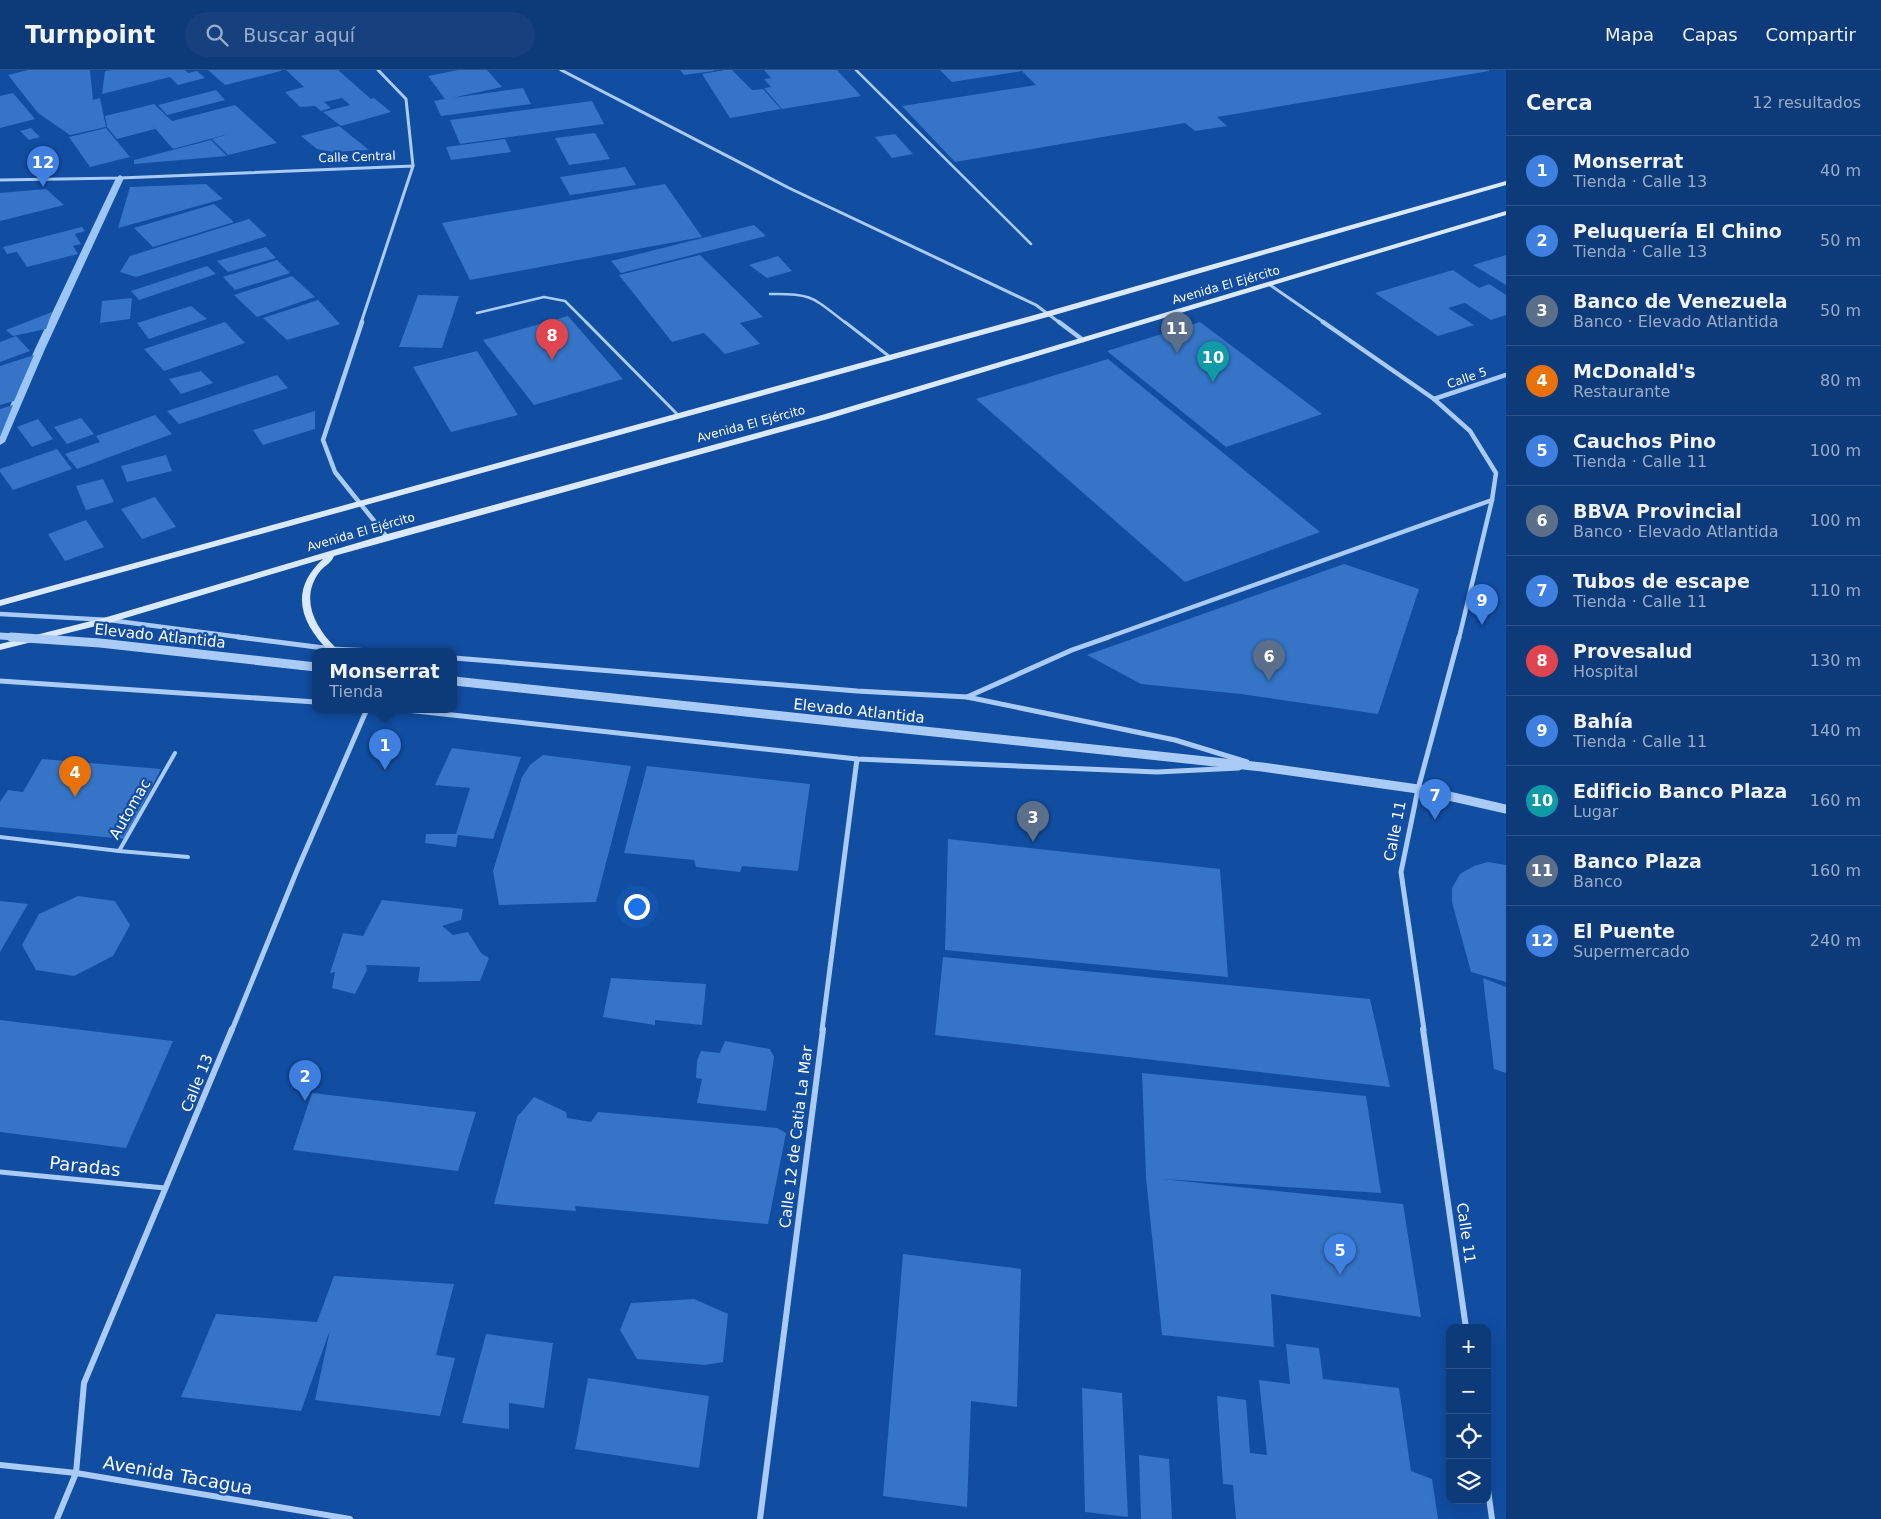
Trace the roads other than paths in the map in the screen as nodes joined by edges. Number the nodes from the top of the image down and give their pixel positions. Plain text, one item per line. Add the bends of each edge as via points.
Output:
1 (378, 70) edge
2 (561, 70) edge
3 (856, 70) edge
4 (413, 166) junction
5 (0, 180) edge
6 (1506, 183) edge
7 (1506, 214) edge
8 (1031, 244) dead end
9 (1270, 285) junction
10 (770, 294) dead end
11 (477, 313) dead end
12 (1048, 314) junction
13 (1083, 340) junction
14 (890, 357) junction
15 (1506, 375) edge
16 (1434, 399) junction
17 (678, 415) junction
18 (1492, 500) junction
19 (360, 503) junction
20 (386, 537) junction
21 (336, 552) junction
22 (0, 604) edge
23 (0, 614) edge
24 (109, 620) junction
25 (0, 636) edge
26 (0, 647) edge
27 (324, 648) edge
28 (331, 648) edge
29 (457, 658) edge
30 (312, 667) edge
31 (0, 681) edge
32 (457, 682) edge
33 (967, 697) junction
34 (312, 702) edge
35 (365, 713) edge
36 (434, 713) edge
37 (175, 753) dead end
38 (857, 759) junction
39 (1262, 766) junction
40 (1418, 789) junction
41 (1506, 809) edge
42 (0, 837) edge
43 (119, 851) junction
44 (188, 857) dead end
45 (0, 1172) edge
46 (167, 1188) junction
47 (1465, 1324) edge
48 (0, 1465) edge
49 (76, 1473) junction
50 (1490, 1504) edge
51 (57, 1519) edge
52 (350, 1519) edge
53 (760, 1519) edge
54 (1492, 1519) edge

1 - 4 street via 406,99
2 - 12 street via 789,188 1036,305
3 - 8 lane
4 - 5 street, Calle Central
4 - 19 street, Calle Central via 323,440 335,472
6 - 12 main road, Avenida El Ejército
7 - 9 main road, Avenida El Ejército
9 - 13 main road, Avenida El Ejército
9 - 16 street, Calle 11
10 - 14 lane via 800,293 814,298
11 - 17 lane via 544,297 565,301
12 - 13 street
12 - 14 main road, Avenida El Ejército
13 - 20 main road, Avenida El Ejército via 825,417
14 - 17 main road, Avenida El Ejército
15 - 16 street, Calle 5
16 - 18 street, Calle 11 via 1470,432 1496,473
17 - 19 main road, Avenida El Ejército
18 - 33 street via 1072,650
18 - 40 street, Calle 11 via 1446,690
19 - 20 street, Calle Central
19 - 22 main road, Avenida El Ejército
20 - 21 main road, Avenida El Ejército
21 - 24 main road, Avenida El Ejército
21 - 28 main road via 311,576 306,591 309,623 318,638
23 - 24 street
24 - 26 main road, Avenida El Ejército
24 - 27 street
25 - 30 street, Elevado Atlantida, bridge via 100,643
29 - 33 street
31 - 34 street
32 - 39 street, Elevado Atlantida
33 - 39 street via 1175,740
35 - 46 street, Calle 13
36 - 38 street
37 - 43 lane, Automac
38 - 39 street via 1157,772
38 - 53 street, Calle 12 de Catia La Mar
39 - 40 street, Elevado Atlantida
40 - 41 street, Elevado Atlantida
40 - 47 street, Calle 11 via 1402,872
42 - 43 lane, Automac
43 - 44 lane
45 - 46 lane, Paradas
46 - 49 street, Calle 13 via 84,1383
48 - 49 street, Avenida Tacagua
49 - 51 street, Calle 13
49 - 52 street, Avenida Tacagua
50 - 54 street

